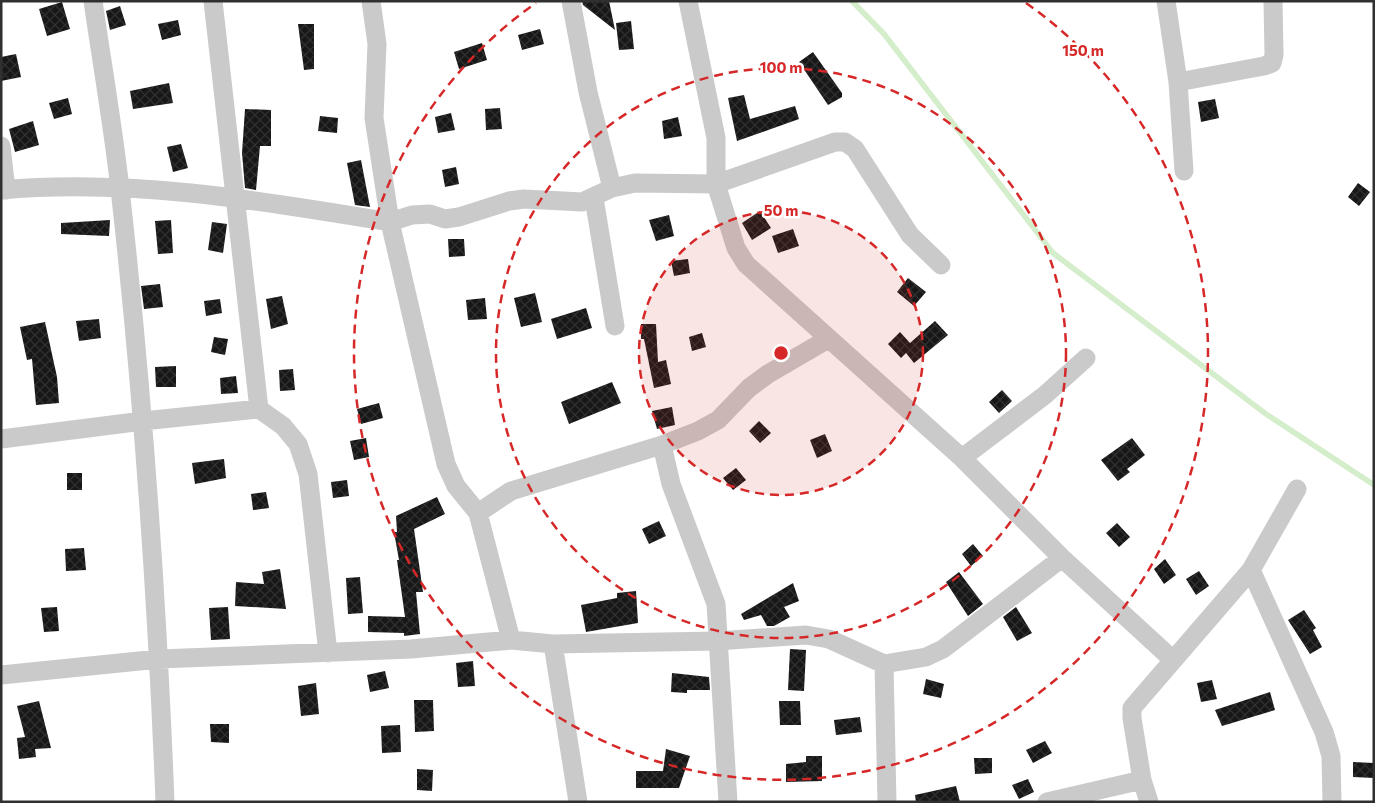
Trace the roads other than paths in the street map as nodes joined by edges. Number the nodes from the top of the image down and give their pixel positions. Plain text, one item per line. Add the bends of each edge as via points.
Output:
1 (93, 1) edge
2 (213, 1) edge
3 (371, 1) edge
4 (572, 1) edge
5 (688, 1) edge
6 (1166, 1) edge
7 (1273, 1) edge
8 (1178, 82) junction
9 (1, 146) edge
10 (1184, 171) dead end
11 (716, 184) junction
12 (120, 187) junction
13 (612, 188) junction
14 (4, 190) edge
15 (594, 198) junction
16 (234, 199) junction
17 (390, 222) junction
18 (941, 265) dead end
19 (615, 326) dead end
20 (828, 339) junction
21 (1086, 358) dead end
22 (259, 409) junction
23 (143, 421) junction
24 (1, 439) edge
25 (662, 445) junction
26 (962, 458) junction
27 (1296, 489) dead end
28 (478, 513) junction
29 (1062, 558) junction
30 (1251, 570) junction
31 (511, 640) junction
32 (717, 640) junction
33 (554, 644) junction
34 (328, 652) junction
35 (160, 659) junction
36 (1173, 660) junction
37 (884, 664) junction
38 (1, 675) edge
39 (1142, 780) junction
40 (165, 802) edge
41 (578, 802) edge
42 (728, 802) edge
43 (887, 802) edge
44 (1047, 802) edge
45 (1148, 802) edge
46 (1332, 802) edge

1 - 12 street
2 - 16 street
3 - 17 street via 377,44 374,118
4 - 13 street via 588,92
5 - 11 street via 716,138
6 - 8 street
7 - 8 street via 1272,63
8 - 10 street
9 - 14 street
11 - 13 street via 635,183
11 - 18 street via 835,142 845,142 855,149 910,235
11 - 20 street via 736,248 746,264
12 - 14 street
12 - 16 street
12 - 23 street
13 - 15 street
15 - 17 street via 582,202 524,199 459,217 445,219 430,214 412,214
15 - 19 street
16 - 17 street
16 - 22 street
17 - 28 street via 446,464 456,486
20 - 25 street via 755,383 718,420
20 - 26 street
21 - 26 street via 1045,395
22 - 23 street
22 - 34 street via 283,426 298,444 308,474
23 - 24 street
23 - 35 street
25 - 28 street via 511,491
25 - 32 street via 671,484 716,604
26 - 29 street
27 - 30 street
28 - 31 street
29 - 36 street
29 - 37 street via 943,649 926,657
30 - 36 street
30 - 46 street via 1324,732 1331,756
31 - 33 street
31 - 34 street
32 - 33 street
32 - 37 street via 806,635 828,639
32 - 42 street
33 - 41 street
34 - 35 street
35 - 38 street
35 - 40 street
36 - 39 street via 1132,708
37 - 43 street
39 - 44 street
39 - 45 street

